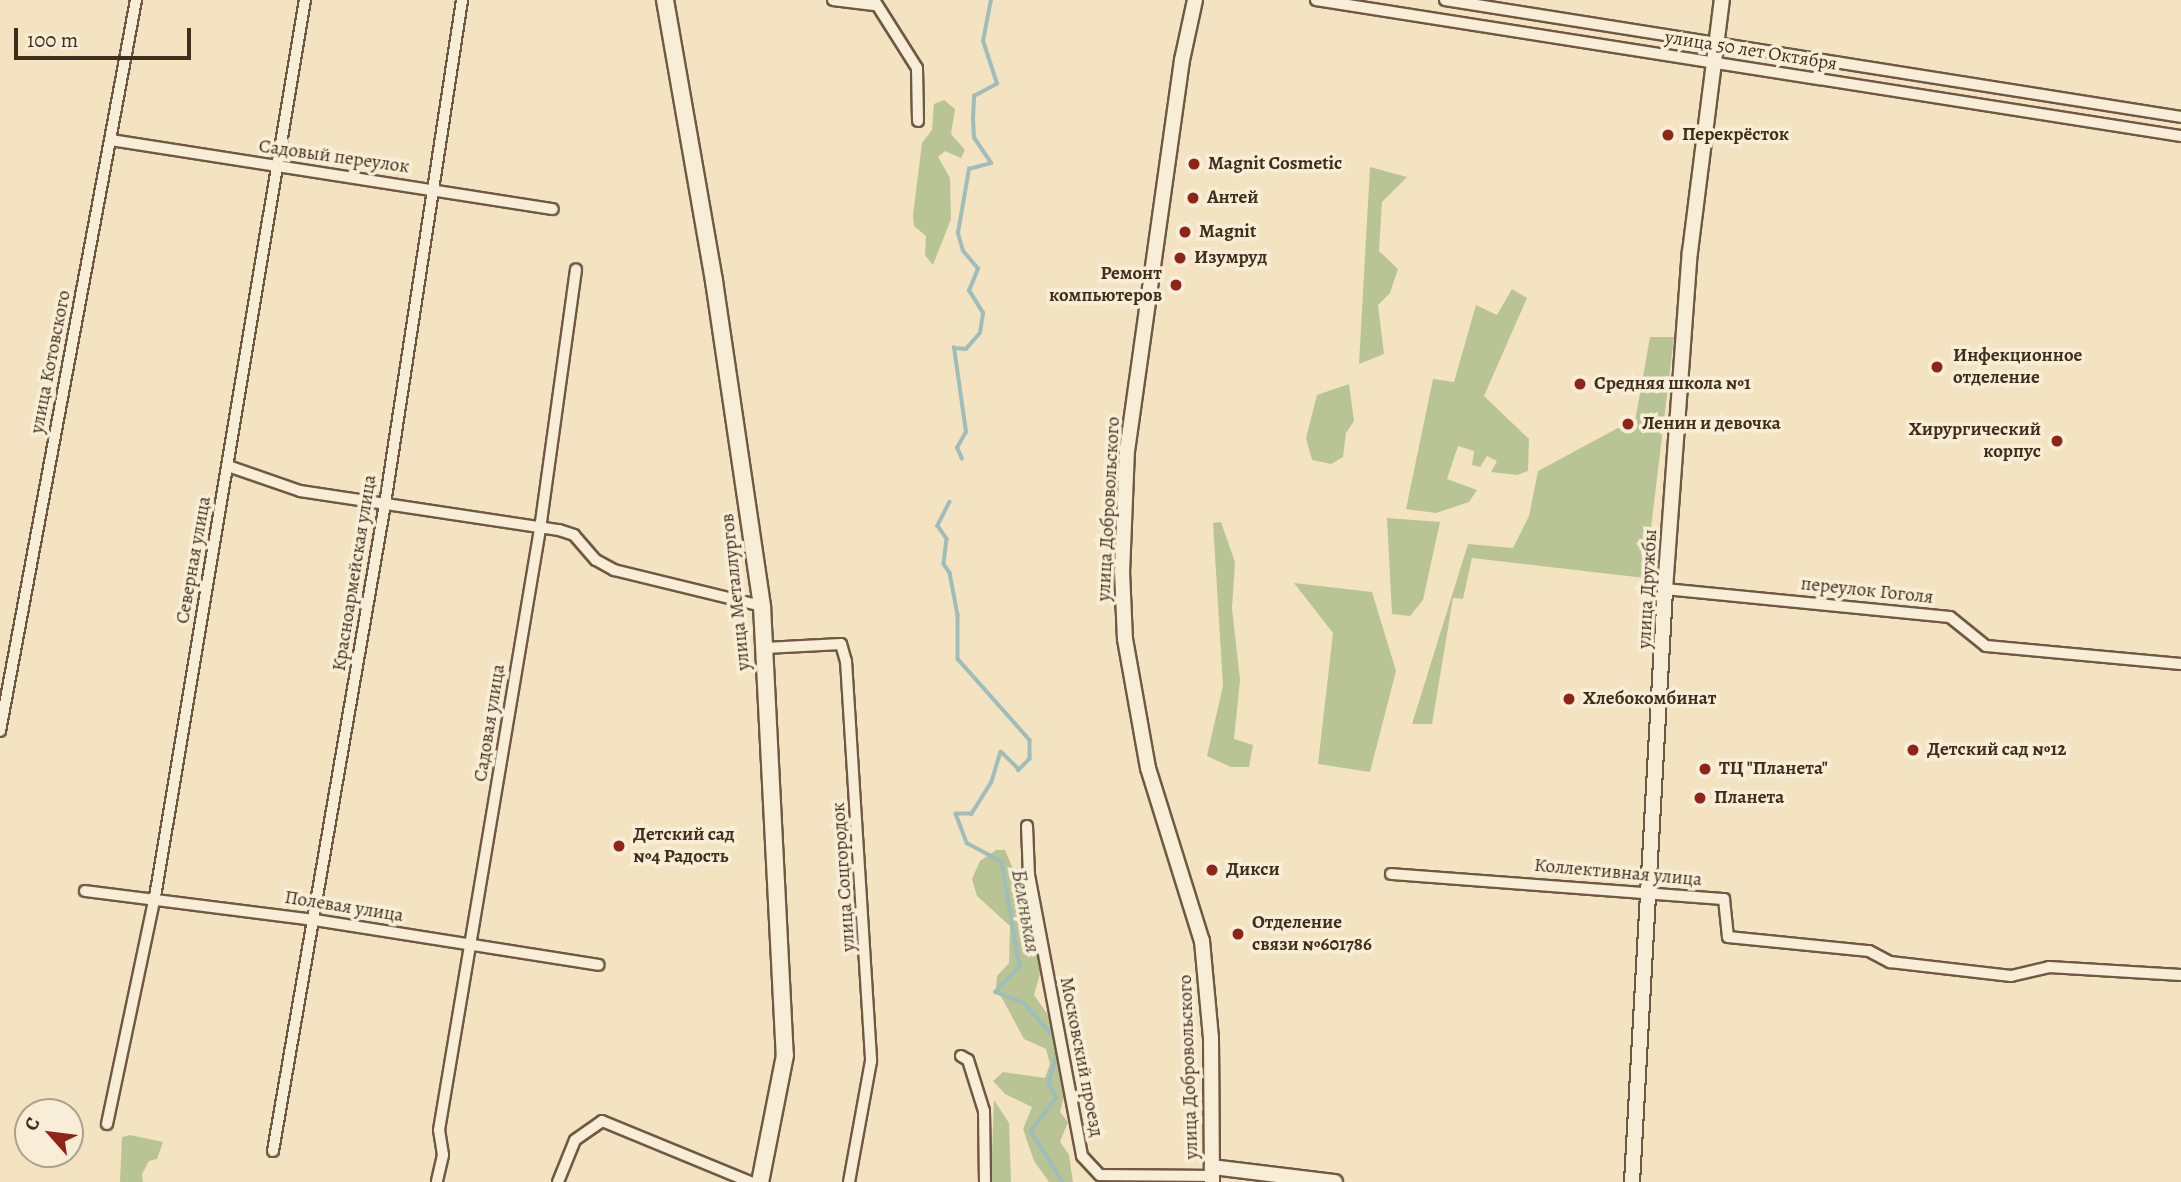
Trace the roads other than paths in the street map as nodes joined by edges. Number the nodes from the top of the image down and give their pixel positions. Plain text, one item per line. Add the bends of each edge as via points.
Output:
1 (136, 0) edge
2 (305, 0) edge
3 (462, 0) edge
4 (665, 0) edge
5 (833, 0) edge
6 (1195, 0) edge
7 (1315, 0) edge
8 (1445, 0) edge
9 (1722, 0) edge
10 (874, 3) edge
11 (1715, 43) junction
12 (1713, 62) junction
13 (2181, 117) edge
14 (918, 121) dead end
15 (2181, 136) edge
16 (111, 140) junction
17 (279, 167) junction
18 (432, 189) junction
19 (553, 209) dead end
20 (576, 269) dead end
21 (228, 466) junction
22 (385, 504) junction
23 (540, 528) junction
24 (1665, 589) junction
25 (762, 606) junction
26 (765, 648) junction
27 (2181, 664) edge
28 (0, 731) edge
29 (1027, 826) dead end
30 (1391, 874) dead end
31 (85, 891) dead end
32 (1647, 892) junction
33 (155, 897) junction
34 (315, 920) junction
35 (472, 945) junction
36 (598, 965) dead end
37 (2181, 975) edge
38 (961, 1055) dead end
39 (107, 1124) dead end
40 (273, 1151) dead end
41 (1212, 1175) edge
42 (437, 1181) edge
43 (558, 1182) edge
44 (750, 1182) edge
45 (760, 1182) edge
46 (849, 1182) edge
47 (985, 1182) edge
48 (1335, 1182) edge
49 (1632, 1182) edge

1 - 16 street, улица Котовского
2 - 17 street, Северная улица
3 - 18 street, Красноармейская улица
4 - 25 main road, улица Металлургов via 714,281
5 - 10 street
6 - 41 street, улица Добровольского via 1182,60 1127,449 1122,571 1125,639 1148,768 1202,941 1211,1038
7 - 12 street, улица 50 лет Октября
8 - 11 street, улица 50 лет Октября
9 - 11 street, улица Дружбы
10 - 14 street via 916,68
11 - 12 street, улица Дружбы
11 - 13 street, улица 50 лет Октября
12 - 15 street, улица 50 лет Октября
12 - 24 street, улица Дружбы via 1690,252
16 - 17 street, Садовый переулок
16 - 28 street, улица Котовского
17 - 18 street, Садовый переулок
17 - 21 street, Северная улица
18 - 19 street, Садовый переулок
18 - 22 street, Красноармейская улица
20 - 23 street, Садовая улица
21 - 22 street via 300,491
21 - 33 street, Северная улица
22 - 23 street
22 - 34 street, Красноармейская улица
23 - 25 street via 574,535 596,560 614,570
23 - 35 street, Садовая улица
24 - 27 street, переулок Гоголя via 1950,617 1986,646
24 - 32 street, улица Дружбы
25 - 26 main road, улица Металлургов
26 - 45 main road, улица Металлургов via 785,1055
26 - 46 street, улица Соцгородок via 841,644 846,661 871,1061
29 - 41 street, Московский проезд via 1029,875 1082,1156 1100,1175
30 - 32 street, Коллективная улица
31 - 33 street, Полевая улица
32 - 37 street, Коллективная улица via 1724,899 1727,937 1869,950 1890,962 2011,976 2049,967
32 - 49 street, улица Дружбы
33 - 34 street, Полевая улица
33 - 39 street, Северная улица
34 - 35 street, Полевая улица
34 - 40 street, Красноармейская улица
35 - 36 street, Полевая улица
35 - 42 street, Садовая улица via 439,1130 443,1155
38 - 47 street via 968,1060 984,1111
41 - 48 street
43 - 44 street via 575,1140 602,1121

